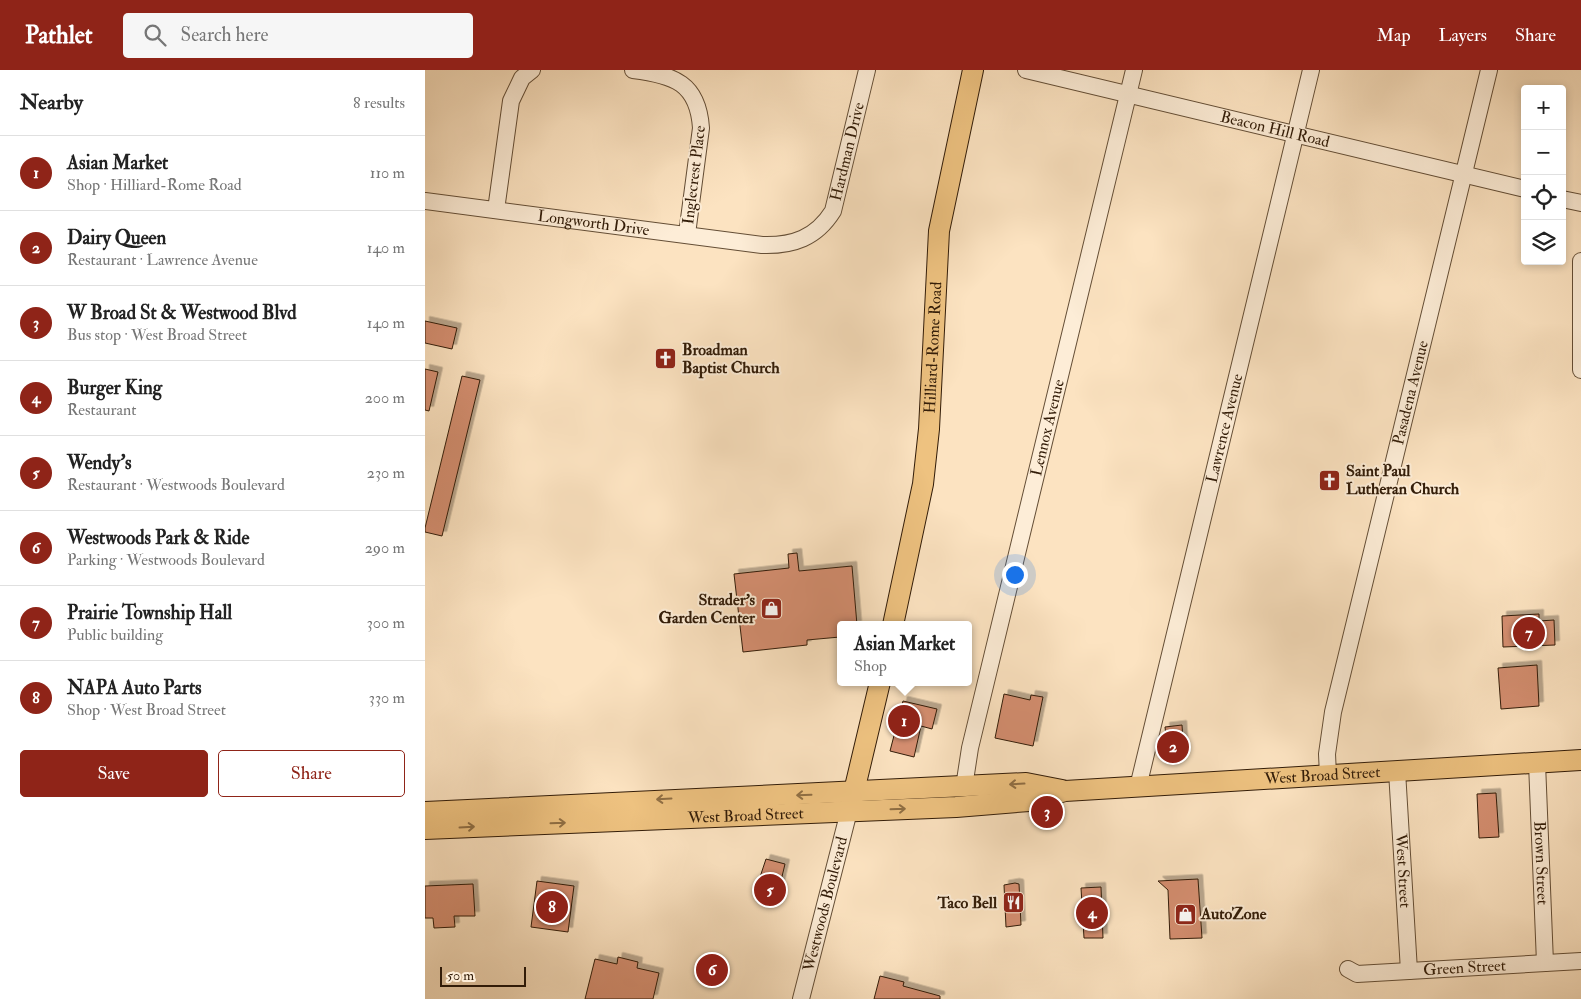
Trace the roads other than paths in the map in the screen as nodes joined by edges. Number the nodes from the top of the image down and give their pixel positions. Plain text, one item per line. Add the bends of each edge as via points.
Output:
1 (633, 70) edge
2 (867, 70) edge
3 (973, 70) edge
4 (1026, 70) edge
5 (1134, 70) edge
6 (1311, 70) edge
7 (1489, 70) edge
8 (527, 74) edge
9 (1129, 94) junction
10 (1296, 134) junction
11 (1464, 175) junction
12 (1521, 189) edge
13 (1566, 199) edge
14 (425, 201) edge
15 (1581, 203) edge
16 (496, 210) junction
17 (687, 234) junction
18 (762, 245) joint
19 (1581, 262) edge
20 (1581, 370) edge
21 (894, 621) edge
22 (879, 686) edge
23 (1581, 760) edge
24 (1537, 763) junction
25 (1397, 771) junction
26 (1328, 775) junction
27 (964, 786) junction
28 (1137, 786) junction
29 (1065, 791) junction
30 (851, 802) junction
31 (425, 812) edge
32 (425, 829) edge
33 (1581, 961) edge
34 (1545, 963) junction
35 (1348, 969) dead end
36 (1409, 971) junction
37 (801, 999) edge

1 - 17 street, Inglecrest Place via 656,73 681,83 690,91 700,112 701,128
2 - 18 street, Hardman Drive via 841,186 826,223 803,240
3 - 21 main road, Hilliard-Rome Road via 939,231 924,477
4 - 9 street, Beacon Hill Road
5 - 9 street, Lennox Avenue
6 - 10 street, Lawrence Avenue
7 - 11 street, Pasadena Avenue
8 - 16 street via 511,101
9 - 10 street, Beacon Hill Road
9 - 27 street, Lennox Avenue via 972,739
10 - 11 street, Beacon Hill Road
10 - 28 street, Lawrence Avenue
11 - 12 street, Beacon Hill Road
11 - 26 street, Pasadena Avenue via 1333,712 1327,754
13 - 15 street
14 - 16 street, Longworth Drive
16 - 17 street, Longworth Drive
17 - 18 street, Longworth Drive
19 - 20 street
22 - 30 main road
23 - 24 main road, West Broad Street
24 - 25 main road, West Broad Street
24 - 34 street, Brown Street
25 - 26 main road, West Broad Street
25 - 36 street, West Street
26 - 28 main road, West Broad Street
29 -> 27 main road, West Broad Street via 1026,783
27 - 30 main road, West Broad Street
28 - 29 main road, West Broad Street
30 -> 29 main road, West Broad Street via 1029,801
30 -> 31 main road, West Broad Street via 674,799
32 -> 30 main road, West Broad Street
30 - 37 street, Westwoods Boulevard
33 - 34 street, Green Street
34 - 36 street, Green Street
35 - 36 street, Green Street via 1357,974

